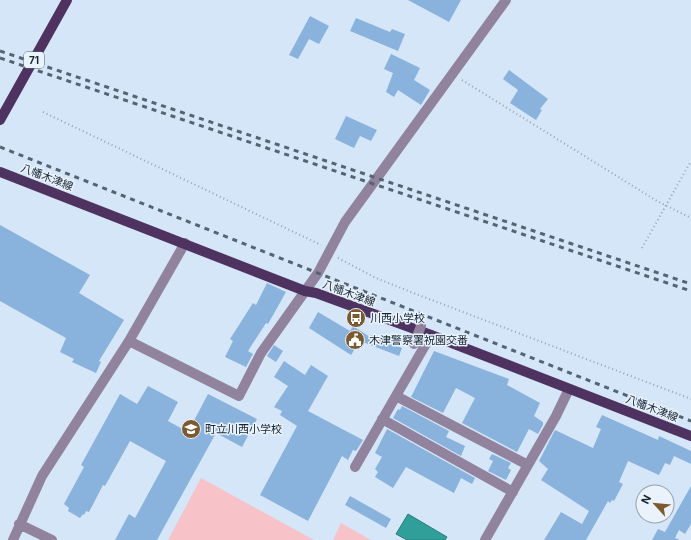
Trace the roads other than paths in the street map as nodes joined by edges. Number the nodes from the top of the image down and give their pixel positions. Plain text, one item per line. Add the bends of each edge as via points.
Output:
1 (67, 0) edge
2 (506, 0) edge
3 (0, 120) edge
4 (0, 172) edge
5 (185, 243) junction
6 (306, 291) junction
7 (421, 326) dead end
8 (431, 335) junction
9 (129, 341) junction
10 (414, 344) dead end
11 (569, 389) junction
12 (396, 396) junction
13 (382, 419) junction
14 (691, 436) edge
15 (528, 465) junction
16 (355, 467) dead end
17 (513, 492) junction
18 (19, 524) junction
19 (13, 540) edge
20 (52, 540) edge
21 (485, 540) edge

1 - 3 main road, 71, bridge
2 - 6 street via 344,222
4 - 5 main road, 八幡木津線
5 - 6 main road, 八幡木津線
5 - 9 street
6 - 8 main road, 八幡木津線
6 - 9 street via 261,353 239,396
7 - 10 street, bridge
8 - 11 main road, 八幡木津線
8 - 12 street
9 - 18 street via 54,456
11 - 14 main road, 八幡木津線
11 - 15 street
12 - 13 street
12 - 15 street
13 - 16 street
13 - 17 street
15 - 17 street
17 - 21 street
18 - 19 street
18 - 20 street

